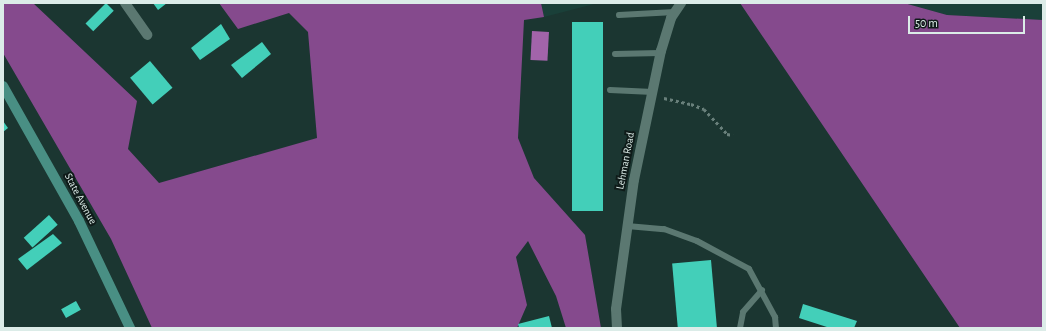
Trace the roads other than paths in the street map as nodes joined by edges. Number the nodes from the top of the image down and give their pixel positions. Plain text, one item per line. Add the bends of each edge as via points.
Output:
1 (125, 3) edge
2 (681, 3) edge
3 (675, 12) junction
4 (619, 15) dead end
5 (147, 35) dead end
6 (660, 53) junction
7 (615, 54) dead end
8 (3, 86) edge
9 (610, 90) dead end
10 (652, 94) junction
11 (627, 226) junction
12 (762, 290) junction
13 (776, 326) edge
14 (130, 328) edge
15 (617, 328) edge
16 (740, 328) edge

1 - 5 street
2 - 3 street, Lehman Road
3 - 4 lane
3 - 6 street, Lehman Road
6 - 7 lane
6 - 10 street, Lehman Road
8 - 14 main road, State Avenue via 79,221
9 - 10 lane
10 - 11 street, Lehman Road
11 - 12 lane via 664,229 697,241 749,269
11 - 15 street, Lehman Road via 616,309
12 - 13 lane
12 - 16 lane via 743,312

